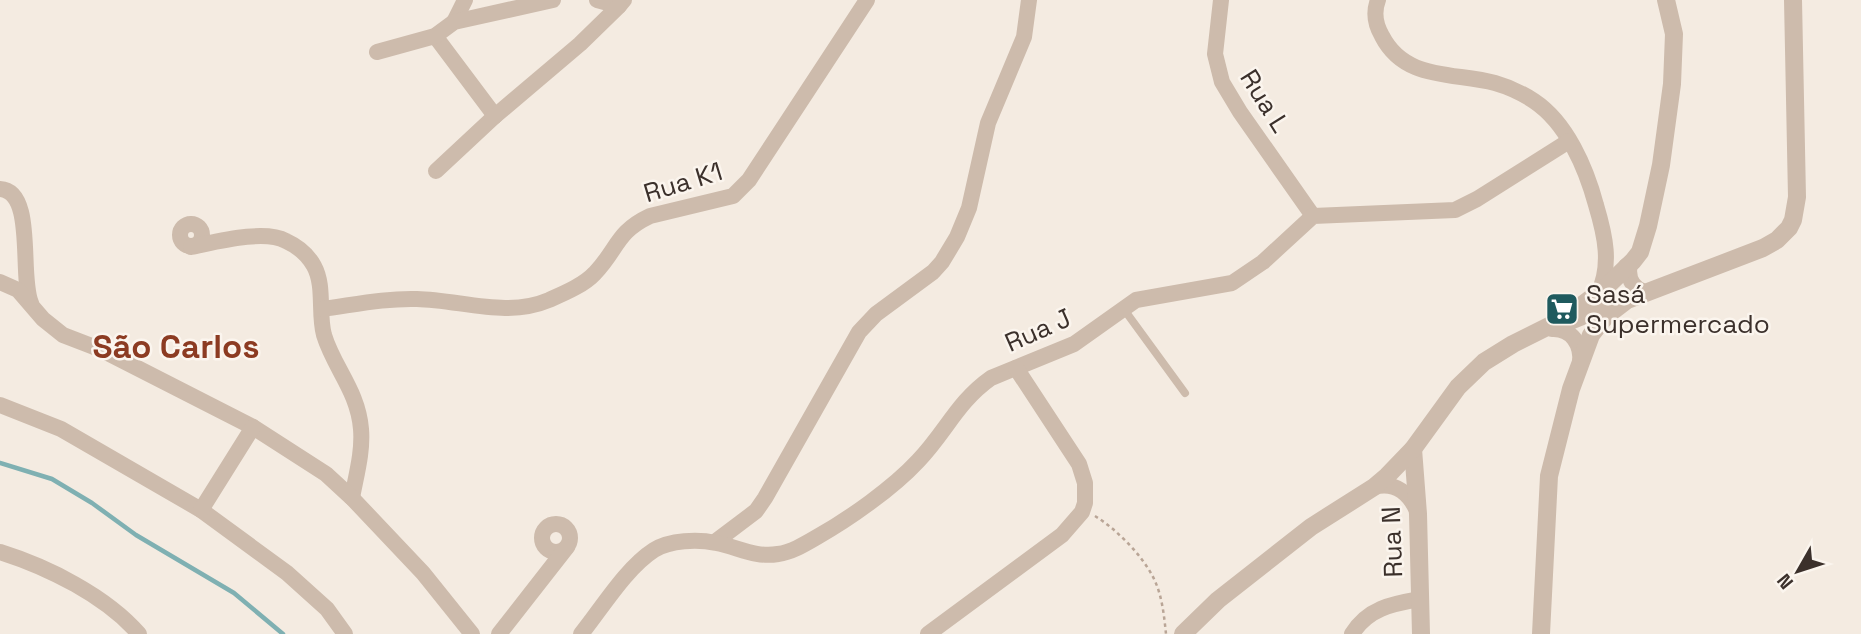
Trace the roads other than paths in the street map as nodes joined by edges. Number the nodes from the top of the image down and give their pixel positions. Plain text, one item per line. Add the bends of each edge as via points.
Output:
1 (465, 0) edge
2 (553, 0) edge
3 (597, 0) edge
4 (867, 0) edge
5 (1029, 0) edge
6 (1221, 0) edge
7 (1378, 0) edge
8 (1666, 0) edge
9 (1793, 0) edge
10 (621, 3) edge
11 (454, 22) junction
12 (435, 36) junction
13 (377, 52) dead end
14 (495, 116) junction
15 (1569, 141) junction
16 (436, 172) dead end
17 (0, 189) edge
18 (1313, 216) junction
19 (191, 247) dead end
20 (1606, 256) junction
21 (25, 258) junction
22 (1628, 266) junction
23 (1, 282) edge
24 (1636, 295) junction
25 (1600, 297) junction
26 (34, 308) junction
27 (1123, 308) junction
28 (322, 309) junction
29 (1552, 329) junction
30 (1530, 335) junction
31 (1581, 358) junction
32 (1016, 368) junction
33 (1185, 393) dead end
34 (0, 405) edge
35 (253, 427) junction
36 (1413, 449) junction
37 (1374, 487) junction
38 (352, 498) junction
39 (201, 510) junction
40 (1418, 514) junction
41 (715, 542) junction
42 (567, 547) dead end
43 (0, 552) edge
44 (1419, 599) junction
45 (139, 634) edge
46 (345, 634) edge
47 (472, 634) edge
48 (499, 634) edge
49 (581, 634) edge
50 (928, 634) edge
51 (1183, 634) edge
52 (1352, 634) edge
53 (1421, 634) edge
54 (1541, 634) edge

1 - 11 street
2 - 11 street
3 - 10 street
4 - 28 street, Rua K1 via 738,192 640,221 622,234 595,273 573,288 516,308 419,299
5 - 41 street via 1024,37 988,124 969,208 950,250 933,272 866,322 765,498 756,511
6 - 18 street, Rua L via 1216,54 1222,82
7 - 15 street via 1376,25 1387,45 1405,62 1427,72 1510,88 1545,110
8 - 22 street via 1675,54 1661,165 1640,252
9 - 24 street via 1797,189 1789,228 1763,248
10 - 14 street
11 - 12 street
12 - 13 street
12 - 14 street
14 - 16 street
15 - 18 street via 1455,210
15 - 20 street via 1593,193
17 - 21 street via 11,192 21,205
18 - 27 street, Rua J via 1263,262 1232,283 1136,300
19 - 28 street via 265,236 282,239 299,248 314,267
20 - 22 street via 1616,265
20 - 25 street
21 - 23 street via 16,275
21 - 26 street via 26,290
22 - 24 street
22 - 25 street
22 - 25 street
23 - 26 street via 18,290
24 - 25 street
24 - 31 street via 1598,325
25 - 29 street
25 - 30 street
25 - 31 street
26 - 35 street via 63,335
27 - 32 street, Rua J via 1074,344
27 - 33 lane
28 - 38 street via 329,348 358,409 360,451
29 - 30 street
29 - 31 street via 1573,337
30 - 36 street via 1471,373
31 - 54 street via 1549,476
32 - 41 street, Rua J via 991,378 970,394 909,471 819,536 791,551 768,555
32 - 50 street via 1079,464 1087,493 1083,509 1074,524 1047,548
34 - 39 street via 61,429
35 - 38 street via 326,474
35 - 39 street
36 - 37 street
36 - 40 street, Rua N
37 - 40 street via 1399,489
37 - 51 street via 1311,527 1218,600
38 - 47 street via 423,573
39 - 46 street via 287,573 327,609
40 - 44 street, Rua N
41 - 49 street, Rua J via 673,544 655,550 629,574
42 - 48 street
43 - 45 street via 103,601
44 - 52 street via 1374,611
44 - 53 street, Rua N

